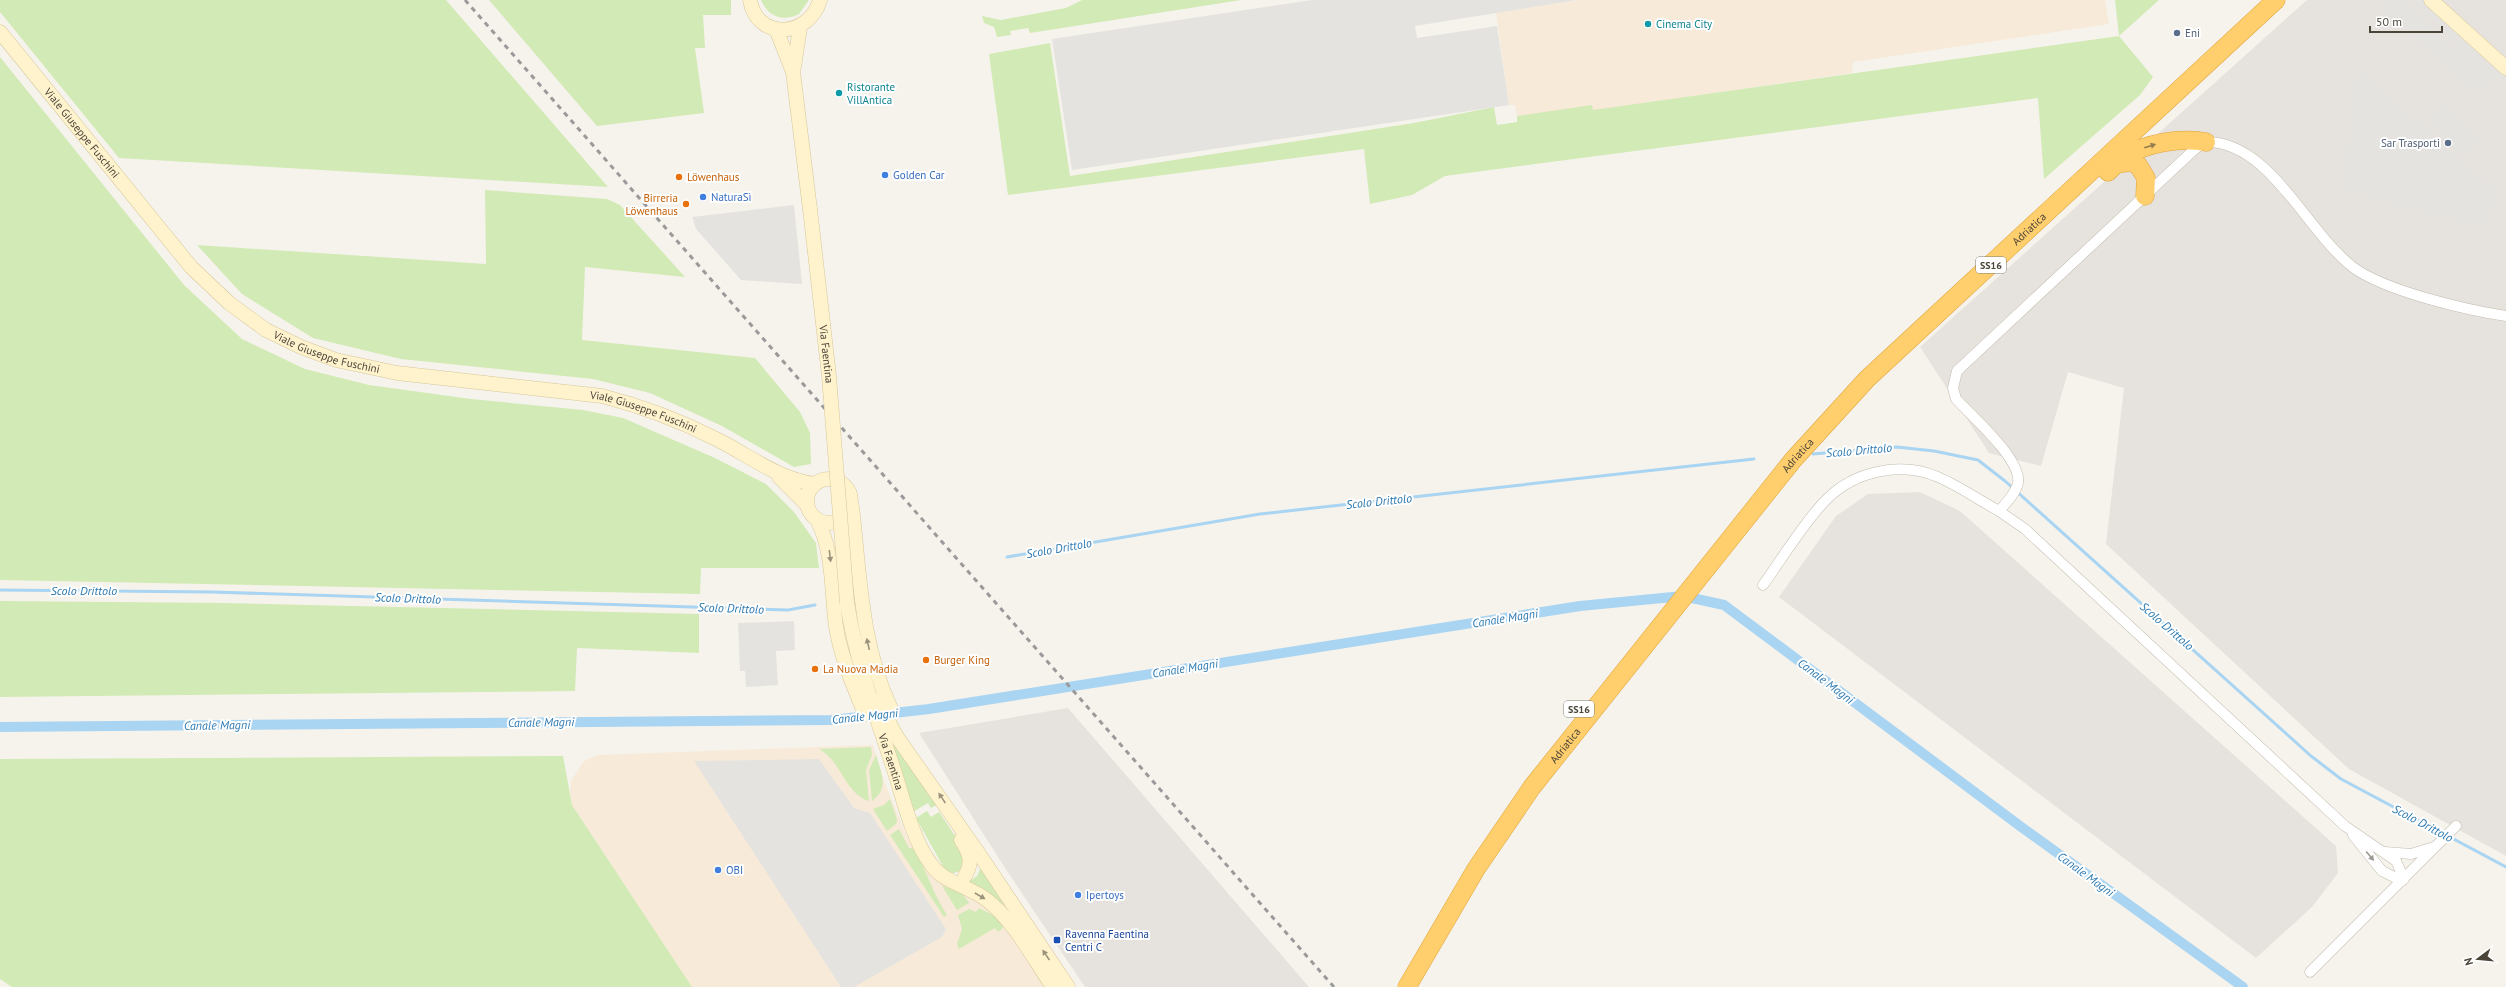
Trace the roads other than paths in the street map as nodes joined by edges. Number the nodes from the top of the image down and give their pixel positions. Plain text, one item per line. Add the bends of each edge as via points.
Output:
1 (750, 0) edge
2 (820, 0) edge
3 (2261, 0) edge
4 (2276, 0) edge
5 (2431, 0) edge
6 (800, 27) junction
7 (776, 29) junction
8 (0, 32) edge
9 (2506, 68) edge
10 (793, 72) junction
11 (2206, 142) junction
12 (2116, 164) junction
13 (2145, 196) junction
14 (2038, 222) junction
15 (2506, 316) edge
16 (771, 470) junction
17 (815, 484) junction
18 (807, 505) junction
19 (852, 507) junction
20 (1999, 511) junction
21 (817, 519) junction
22 (1719, 544) junction
23 (1763, 585) dead end
24 (871, 696) junction
25 (956, 819) junction
26 (2345, 826) junction
27 (2456, 826) dead end
28 (2438, 844) junction
29 (2383, 852) junction
30 (980, 854) junction
31 (965, 876) junction
32 (945, 879) junction
33 (2403, 880) junction
34 (2310, 972) dead end
35 (1053, 987) edge
36 (1068, 987) edge
37 (1396, 987) edge
38 (1407, 987) edge

1 - 7 main road via 757,16
2 - 6 main road via 810,20
3 - 22 highway, Adriatica / SS16 via 1850,380 1788,450
4 - 14 highway, Adriatica / SS16
5 - 9 main road
6 - 7 main road
6 - 10 main road, Via Faentina
7 - 10 main road, Via Faentina
8 - 16 main road, Viale Giuseppe Fuschini via 191,267 229,303 266,330 336,360 397,373 602,396 633,404 716,439
10 - 24 main road, Via Faentina, bridge via 828,376 847,604 852,637
12 -> 11 highway via 2151,145 2194,139
11 - 13 street
11 - 15 street via 2225,144 2246,154 2263,167 2327,244 2354,268 2380,283 2460,307
12 - 13 highway via 2130,162 2138,165 2146,178
12 - 14 highway via 2082,195
13 - 20 street via 1957,371 1953,388 1956,399 2014,464 2018,473 2018,482 2010,498
14 - 22 highway, Adriatica / SS16 via 1867,379
16 - 17 main road, Viale Giuseppe Fuschini via 799,482
16 - 18 main road, Viale Giuseppe Fuschini
17 - 18 main road via 807,493
17 - 19 main road via 829,479 842,484 848,491
18 - 21 main road
19 - 21 main road via 844,518 838,521 825,523
24 -> 19 main road
20 - 23 street via 1938,477 1905,469 1883,470 1855,480 1825,501
20 - 26 street via 2025,529
21 -> 24 main road via 829,551 836,627 842,653
22 - 37 highway, Adriatica / SS16 via 1507,801
22 - 38 highway, Adriatica / SS16 via 1532,787 1476,869
25 -> 24 main road, Via Faentina
24 - 32 main road, Via Faentina via 876,731 895,804 912,839
25 - 30 main road, Via Faentina
25 - 31 main road via 956,831 970,854 970,864
26 - 29 street
26 -> 33 street via 2382,871
27 - 28 street
28 - 29 street via 2411,854
28 - 33 street
29 - 33 street via 2396,861
30 - 31 main road via 976,866
36 -> 30 main road, Via Faentina
31 - 32 main road via 959,879
32 -> 35 main road via 986,899 999,910
33 - 34 street

